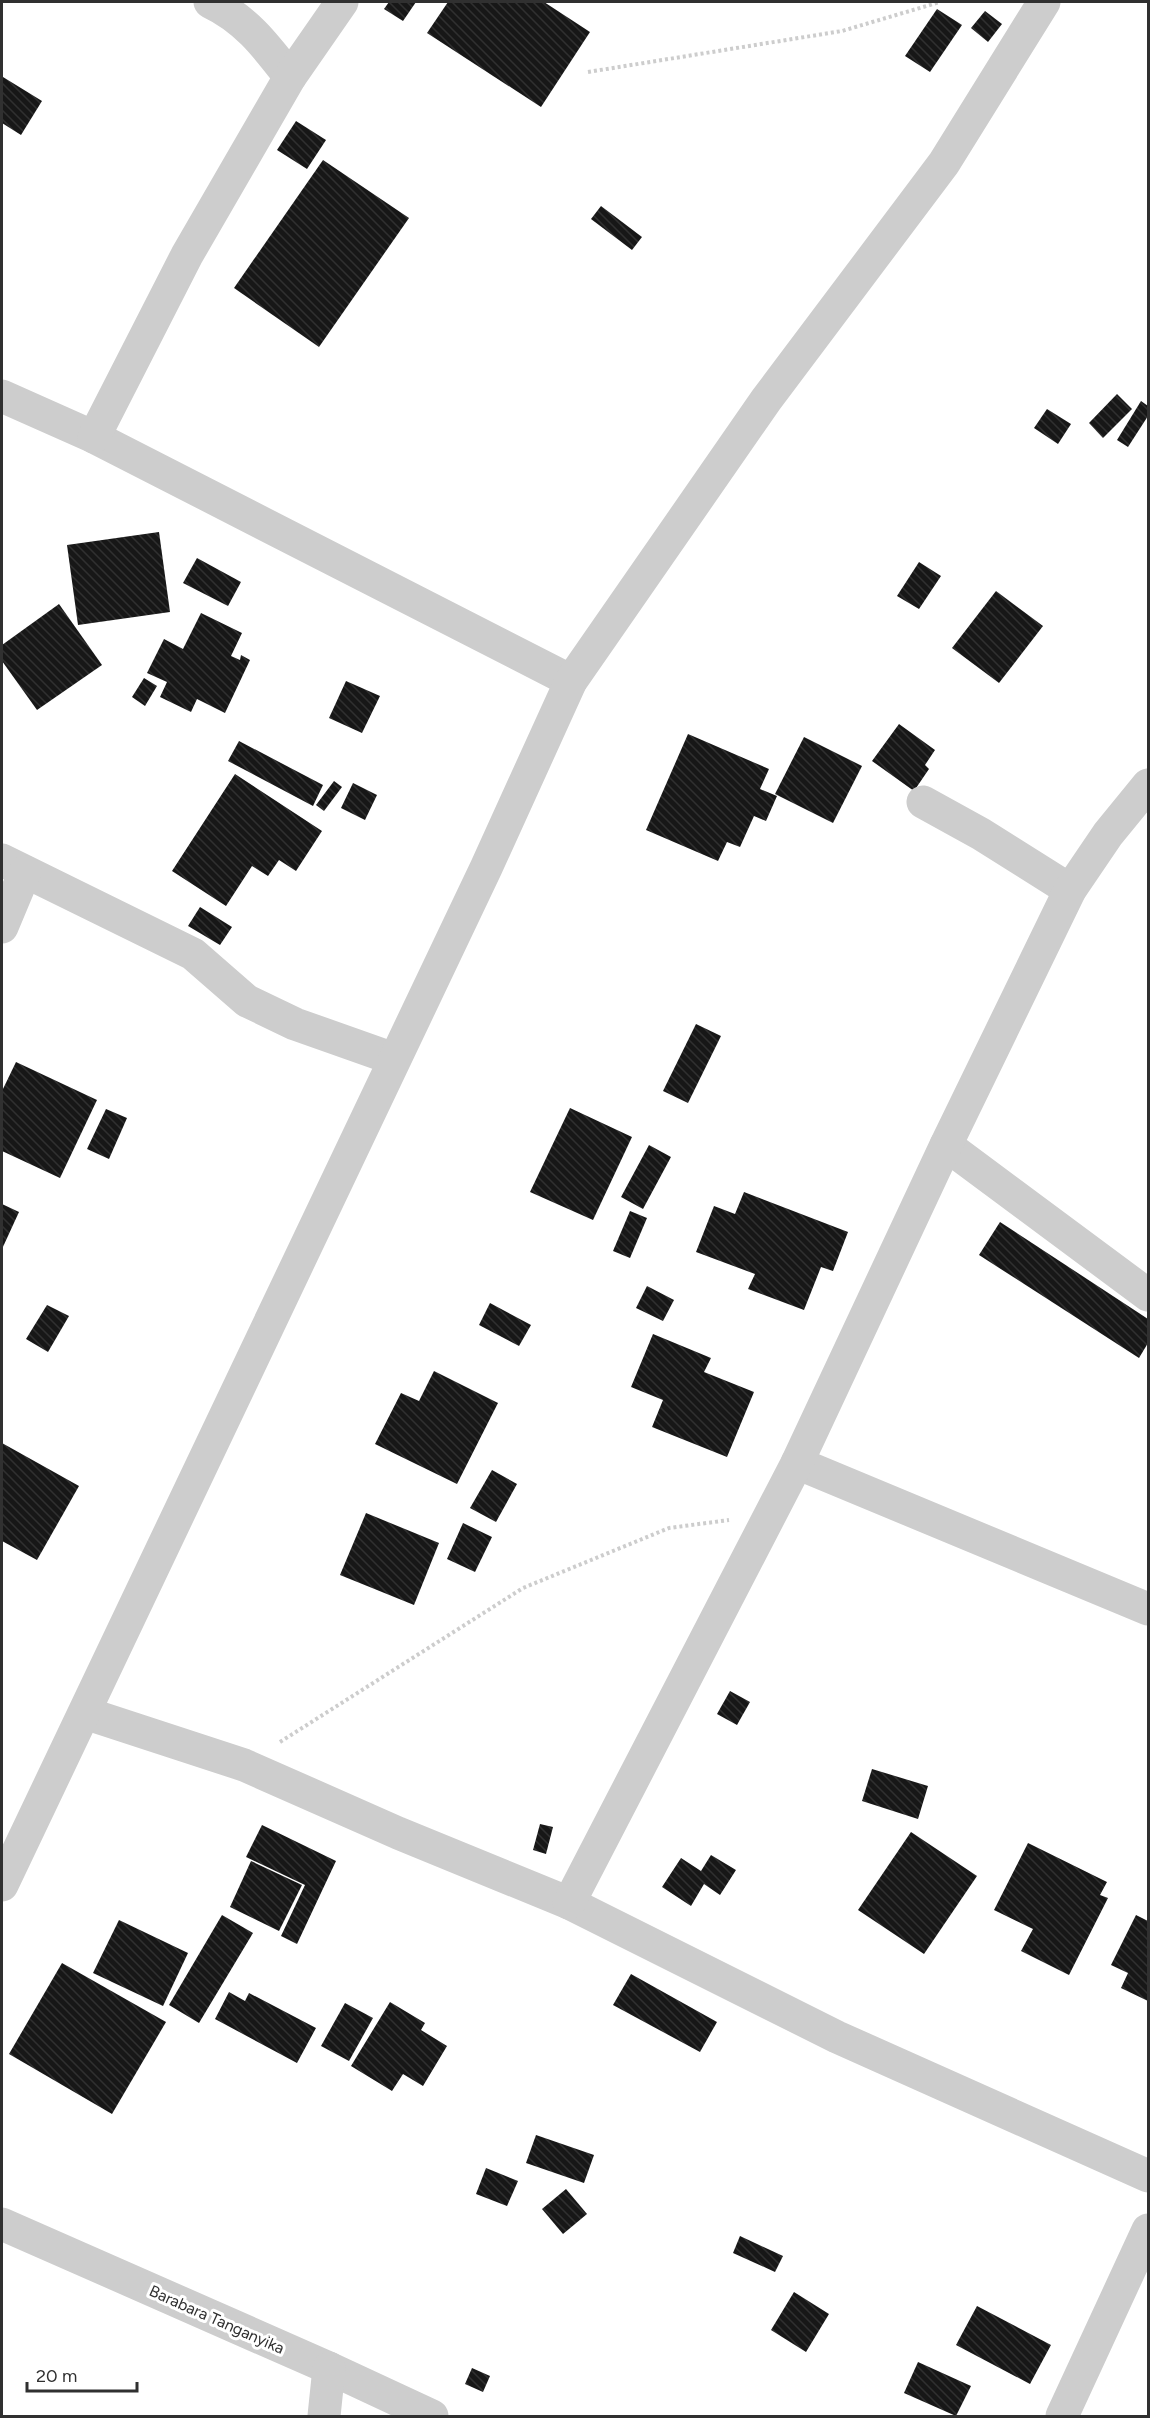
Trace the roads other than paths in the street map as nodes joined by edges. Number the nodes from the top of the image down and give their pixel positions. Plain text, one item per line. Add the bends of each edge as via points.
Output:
1 (210, 2) edge
2 (342, 2) edge
3 (1044, 2) edge
4 (290, 77) junction
5 (2, 396) edge
6 (94, 437) junction
7 (571, 681) junction
8 (1149, 785) edge
9 (923, 802) dead end
10 (13, 866) edge
11 (1070, 890) junction
12 (2, 927) edge
13 (394, 1059) junction
14 (946, 1146) junction
15 (1149, 1295) edge
16 (797, 1463) junction
17 (1149, 1609) edge
18 (85, 1713) junction
19 (2, 1885) edge
20 (569, 1903) junction
21 (1149, 2176) edge
22 (2, 2224) edge
23 (1149, 2229) edge
24 (329, 2368) junction
25 (324, 2416) edge
26 (432, 2416) edge
27 (1062, 2416) edge

1 - 4 street via 253,30
2 - 4 street
3 - 7 street via 944,163 766,400
4 - 6 street via 187,255
5 - 6 street
6 - 7 street
7 - 13 street
8 - 11 street via 1108,834
9 - 11 street
10 - 12 street
10 - 13 street via 193,954 247,1000 295,1024
11 - 14 street
13 - 18 street
14 - 15 street
14 - 16 street
16 - 17 street
16 - 20 street
18 - 19 street
18 - 20 street via 244,1765
20 - 21 street via 837,2037
22 - 24 street, Barabara Tanganyika
23 - 27 street
24 - 25 street
24 - 26 street, Barabara Tanganyika

